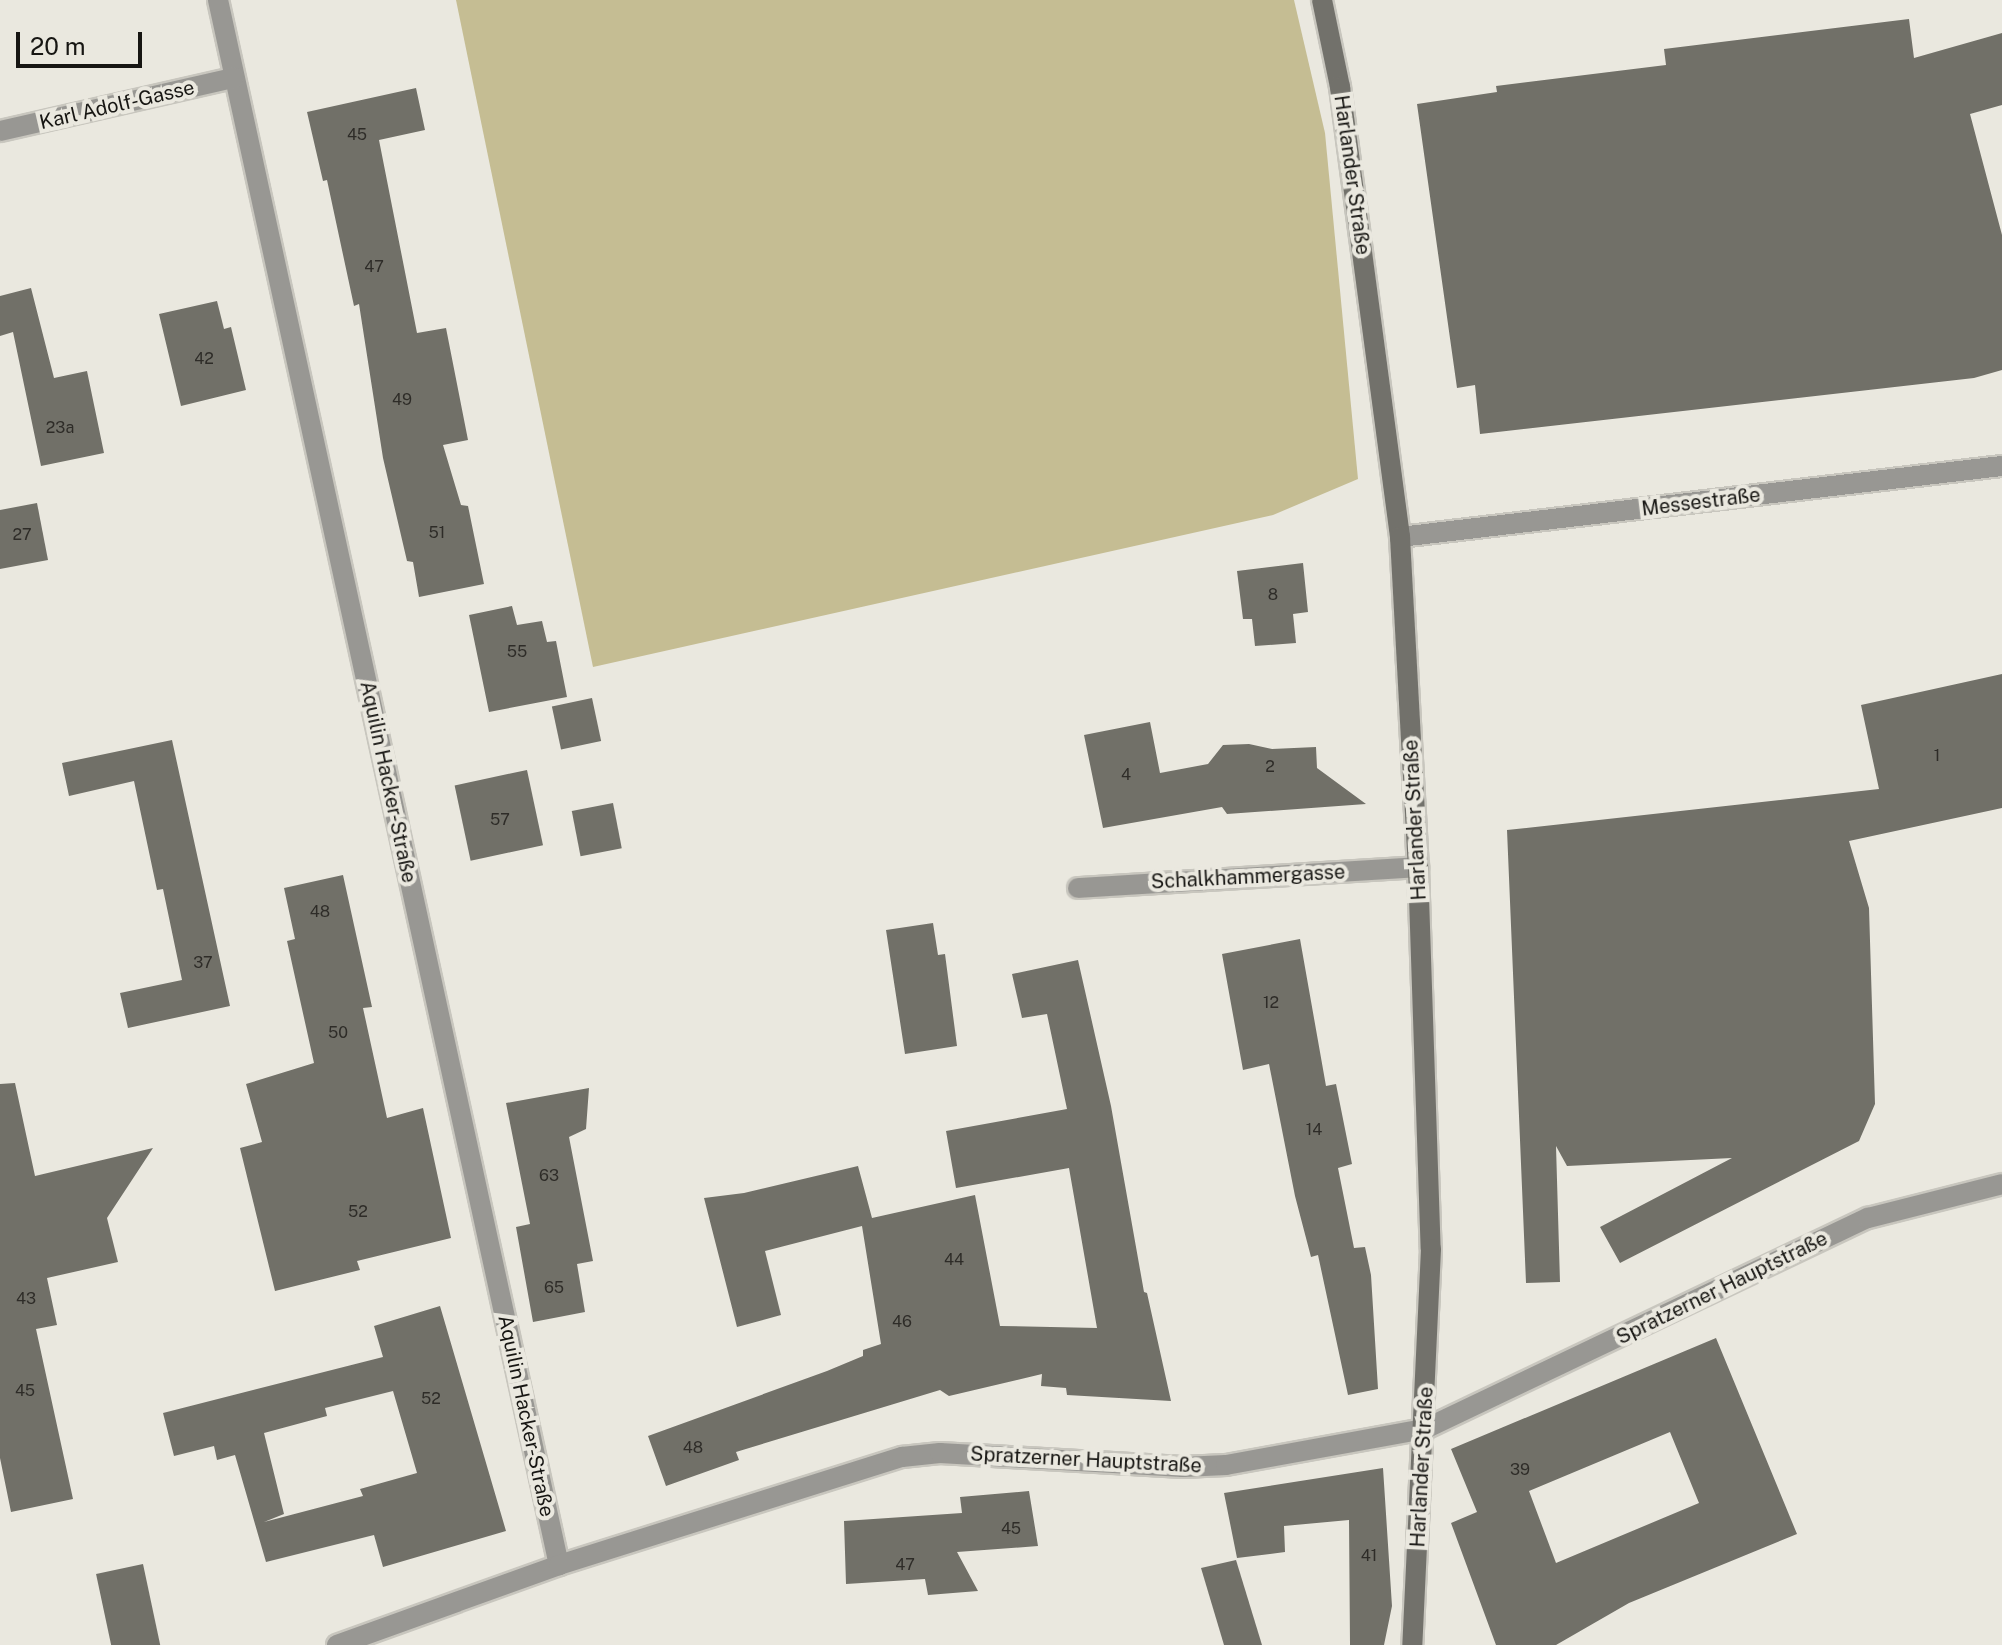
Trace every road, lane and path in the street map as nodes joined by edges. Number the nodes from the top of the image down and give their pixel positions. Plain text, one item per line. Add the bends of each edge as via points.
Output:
1 (218, 0) edge
2 (1322, 0) edge
3 (234, 78) junction
4 (0, 131) edge
5 (2002, 466) edge
6 (1400, 537) junction
7 (1418, 867) junction
8 (1078, 888) dead end
9 (2002, 1184) edge
10 (1425, 1429) junction
11 (559, 1565) junction
12 (337, 1645) edge
13 (1412, 1645) edge

1 - 3 street, Aquilin Hacker-Straße
2 - 6 main road, Harlander Straße via 1340,87
3 - 4 street, Karl Adolf-Gasse
3 - 11 street, Aquilin Hacker-Straße
5 - 6 street, Messestraße
6 - 7 main road, Harlander Straße
7 - 8 street, Schalkhammergasse
7 - 10 main road, Harlander Straße via 1431,1249
9 - 10 street, Spratzerner Hauptstraße via 1868,1218
10 - 11 street, Spratzerner Hauptstraße via 1226,1465 940,1453 902,1457
10 - 13 main road, Harlander Straße
11 - 12 street, Spratzerner Hauptstraße

